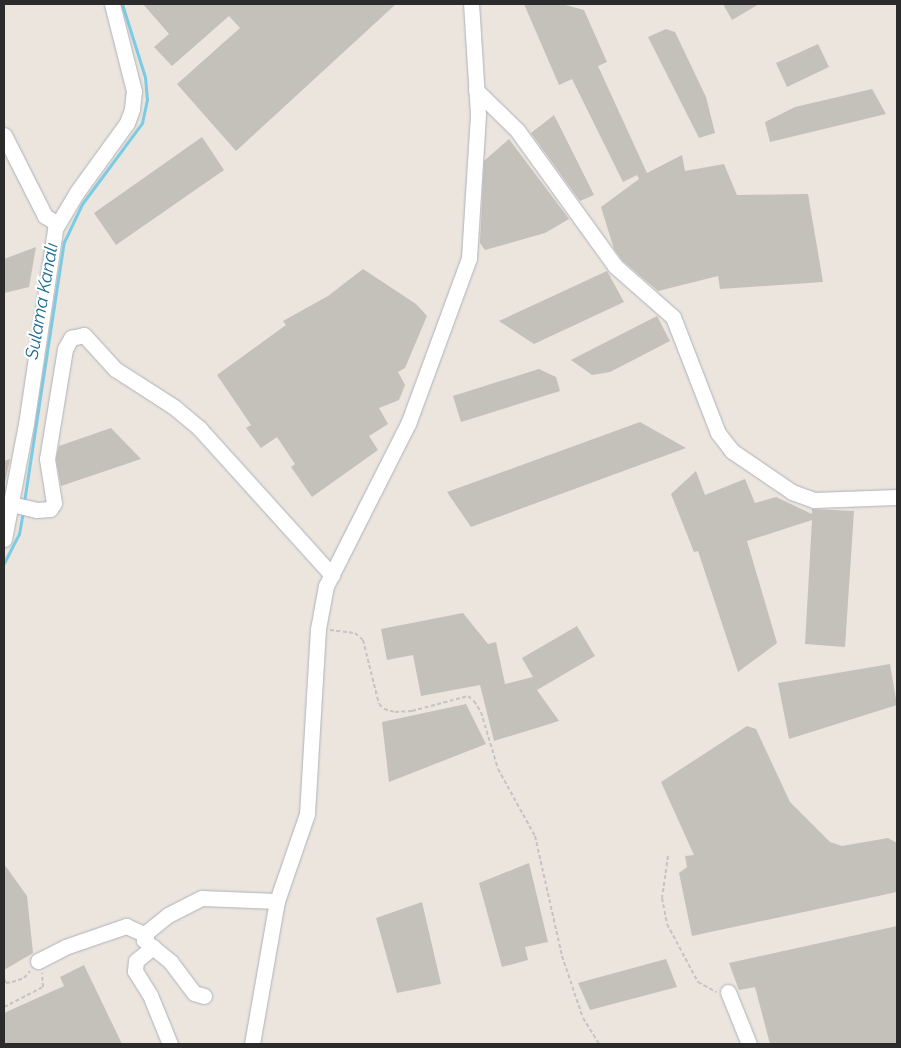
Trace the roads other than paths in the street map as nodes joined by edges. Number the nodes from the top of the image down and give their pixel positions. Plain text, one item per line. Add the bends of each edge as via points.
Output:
1 (112, 4) edge
2 (471, 4) edge
3 (476, 90) junction
4 (4, 135) edge
5 (58, 224) junction
6 (897, 497) edge
7 (19, 506) junction
8 (4, 539) edge
9 (332, 574) junction
10 (277, 901) junction
11 (149, 941) junction
12 (38, 961) road end
13 (728, 992) road end
14 (204, 996) dead end
15 (170, 1044) edge
16 (252, 1044) edge
17 (749, 1044) edge

1 - 5 street via 134,91 132,109 127,123 76,192
2 - 3 street
3 - 6 street via 517,130 615,266 673,317 718,433 732,451 792,492 814,500
3 - 9 street via 478,114 469,258 408,424
4 - 5 street via 45,216
5 - 7 street
7 - 8 street
7 - 9 street via 50,509 54,503 47,459 65,348 71,338 84,335 115,369 174,406 200,428
9 - 10 street via 326,586 318,629 307,814
10 - 11 street via 202,898 168,915
10 - 16 street
11 - 12 street via 126,926 65,947
11 - 14 street via 171,962 194,994
11 - 15 street via 136,961 135,971 150,995
13 - 17 street

